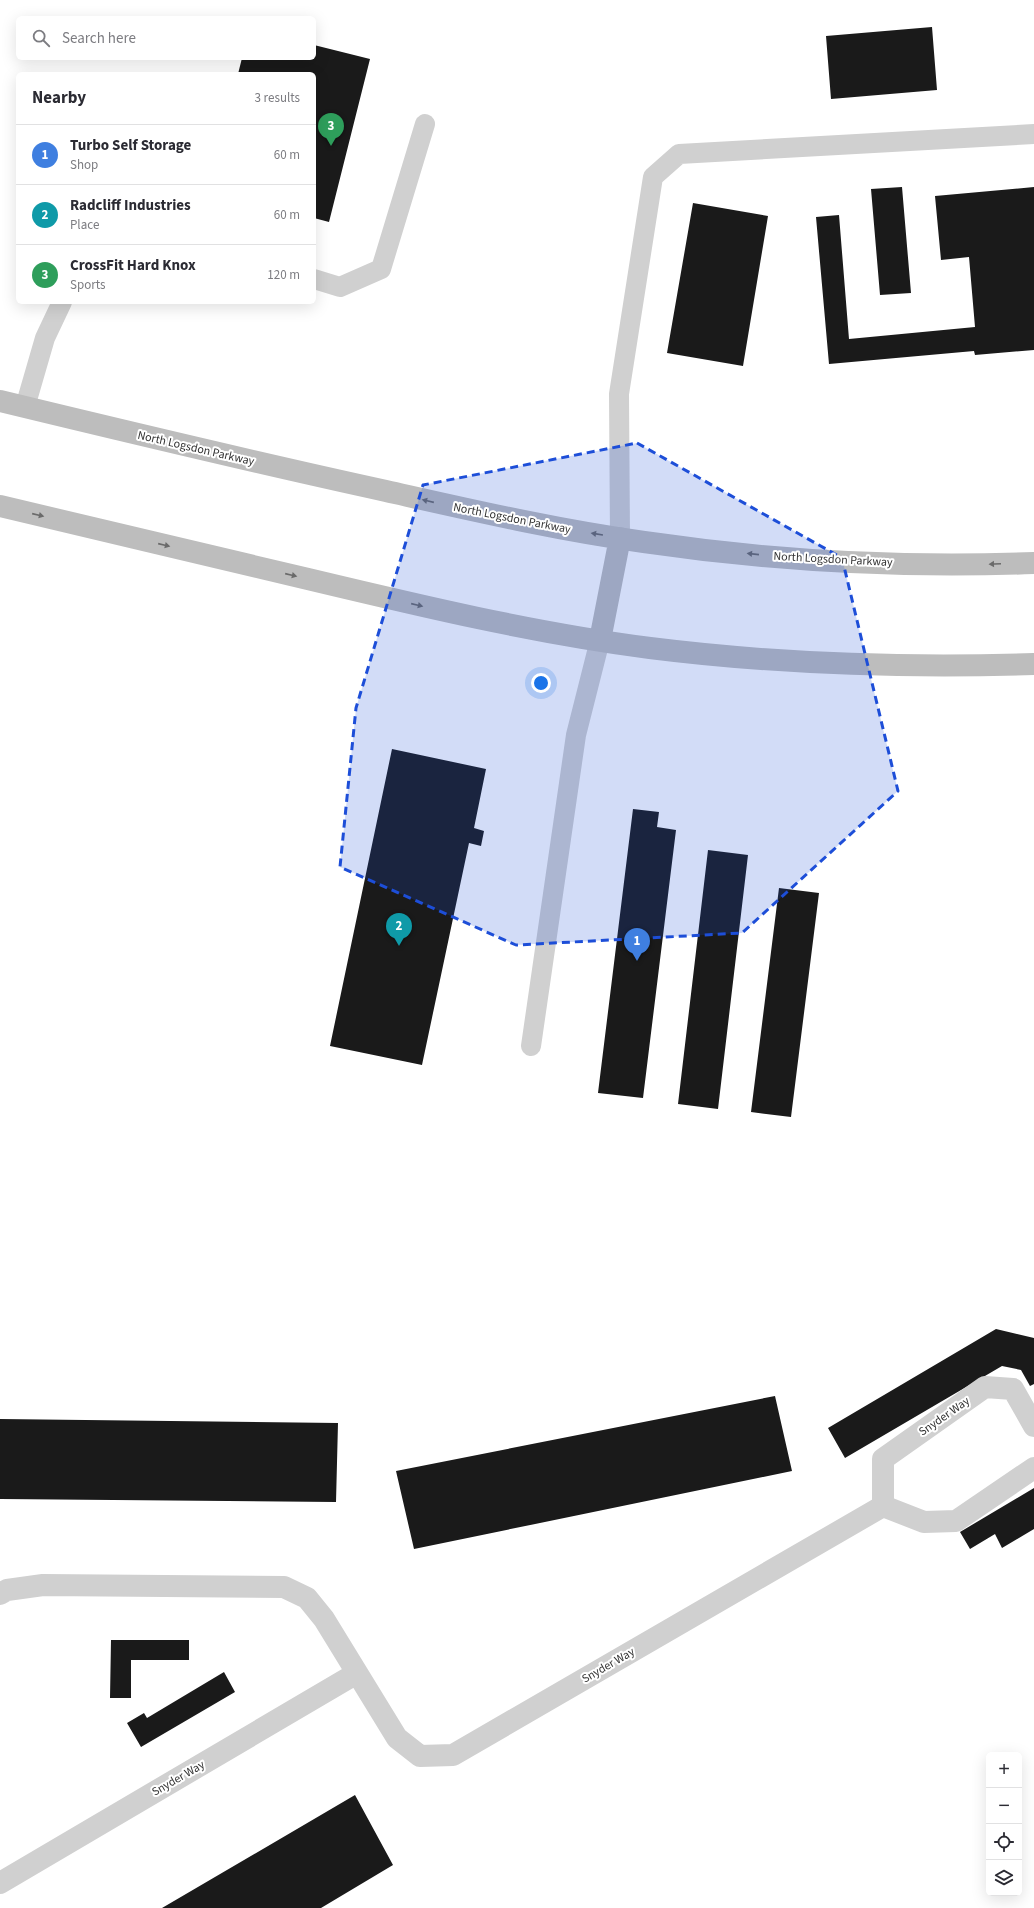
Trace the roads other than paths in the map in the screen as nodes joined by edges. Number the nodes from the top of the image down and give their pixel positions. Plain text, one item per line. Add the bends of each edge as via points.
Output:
1 (425, 124) dead end
2 (1034, 134) edge
3 (316, 279) edge
4 (61, 304) edge
5 (0, 401) edge
6 (24, 407) junction
7 (0, 506) edge
8 (620, 538) junction
9 (1034, 563) edge
10 (600, 640) junction
11 (1034, 664) edge
12 (531, 1046) dead end
13 (1034, 1426) edge
14 (1034, 1468) edge
15 (883, 1506) junction
16 (0, 1594) edge
17 (357, 1673) junction
18 (0, 1883) edge

1 - 3 lane via 381,269 340,287
2 - 8 lane via 679,154 653,178 619,394
4 - 6 lane via 45,338
5 - 6 main road, North Logsdon Parkway
8 -> 6 main road, North Logsdon Parkway via 531,523
7 -> 10 main road via 452,613
9 -> 8 main road, North Logsdon Parkway via 873,563 760,555
8 - 10 main road
10 - 11 main road via 649,648 844,664 943,667
10 - 12 lane via 576,735
13 - 15 street, Snyder Way via 1013,1389 985,1387 883,1459
14 - 15 street via 956,1521 924,1522
15 - 17 street, Snyder Way via 453,1755 420,1756 397,1738
16 - 17 street, Snyder Way via 7,1590 43,1584 284,1587 307,1598 324,1619
17 - 18 street, Snyder Way

